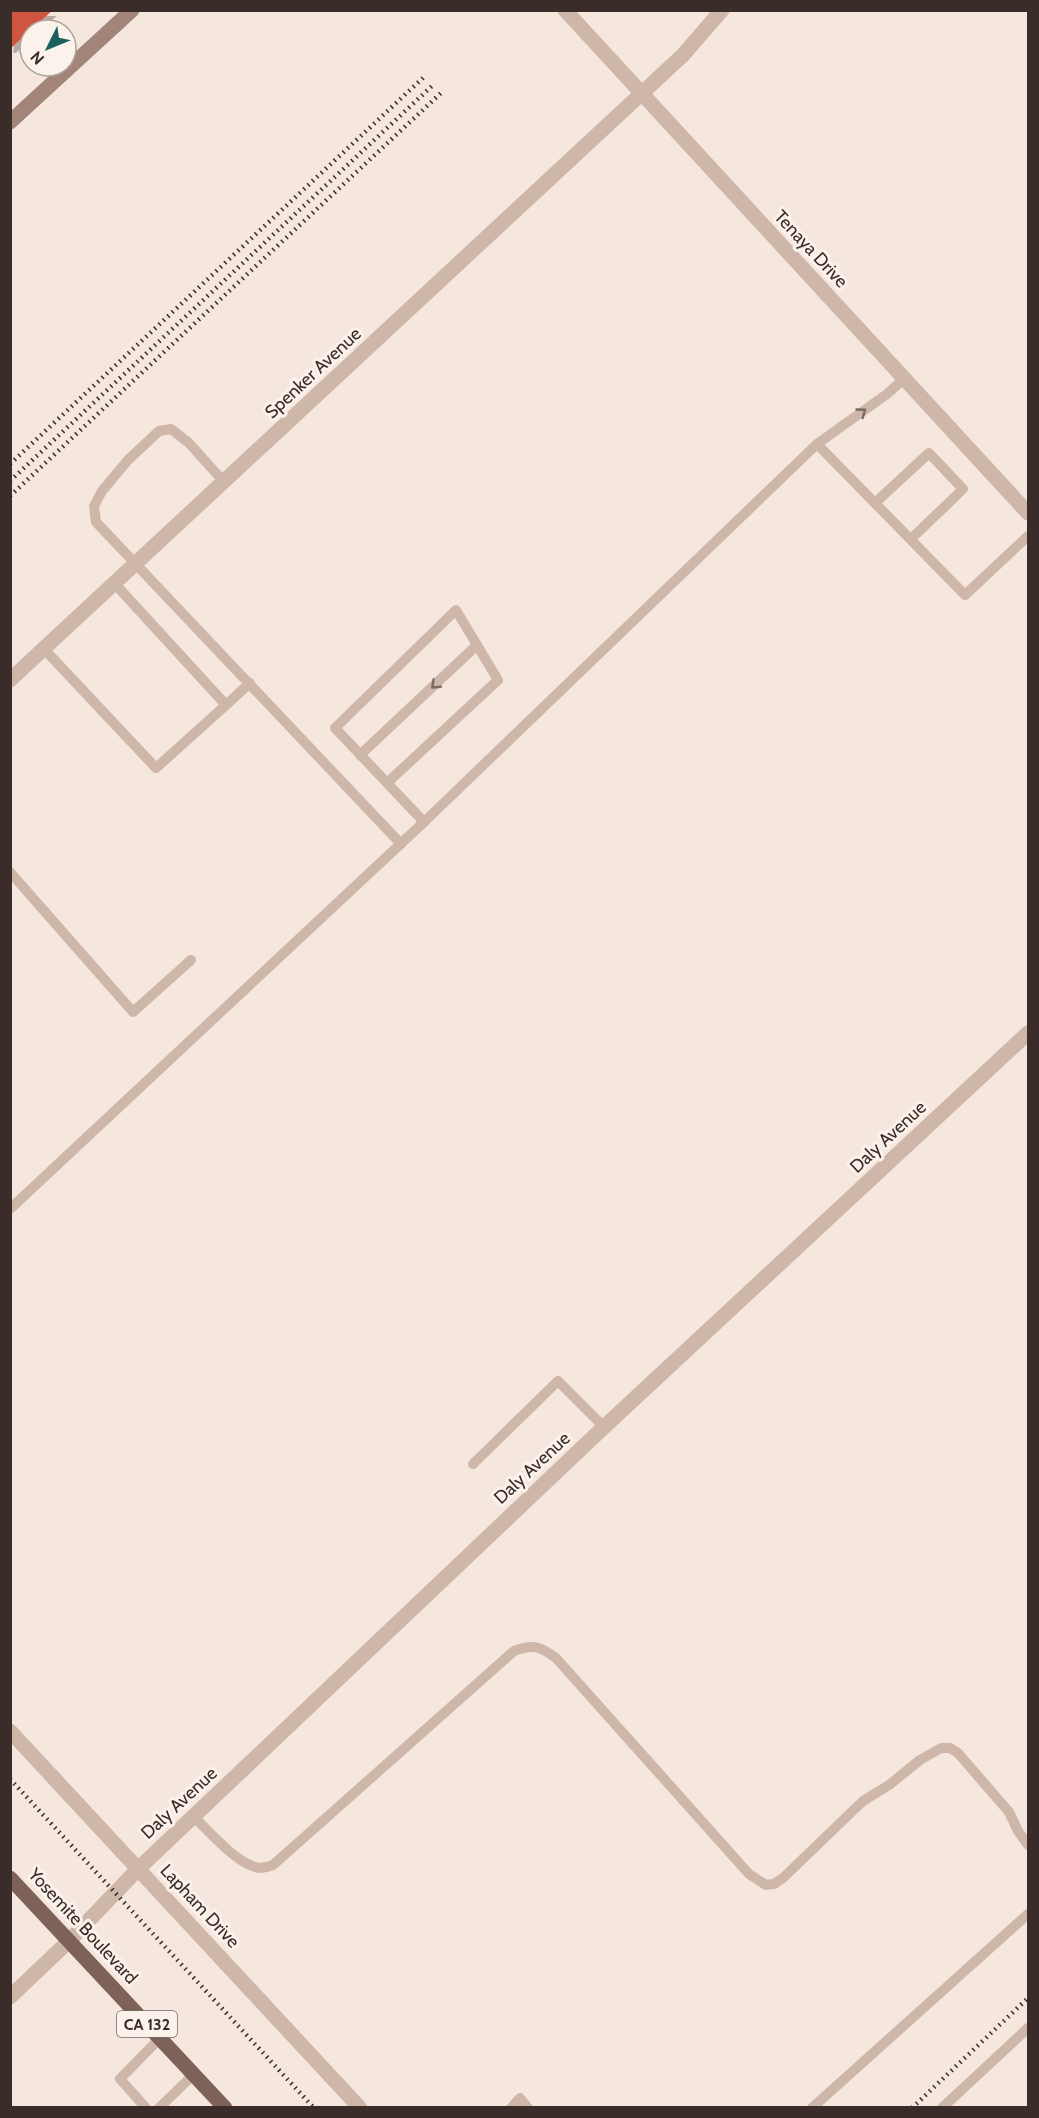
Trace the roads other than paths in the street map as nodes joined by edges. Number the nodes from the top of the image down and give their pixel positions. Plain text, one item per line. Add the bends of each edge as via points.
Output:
1 (132, 10) edge
2 (566, 10) edge
3 (722, 10) edge
4 (641, 93) junction
5 (10, 122) edge
6 (904, 379) junction
7 (817, 444) junction
8 (224, 482) junction
9 (875, 503) junction
10 (1029, 513) edge
11 (1029, 536) edge
12 (911, 539) junction
13 (137, 563) junction
14 (115, 584) junction
15 (477, 645) junction
16 (44, 649) junction
17 (12, 676) edge
18 (250, 683) junction
19 (226, 705) junction
20 (360, 755) junction
21 (387, 783) junction
22 (424, 822) junction
23 (401, 844) junction
24 (10, 872) edge
25 (191, 960) dead end
26 (1029, 1033) edge
27 (10, 1209) edge
28 (604, 1427) junction
29 (473, 1464) dead end
30 (10, 1731) edge
31 (193, 1816) junction
32 (1029, 1845) edge
33 (138, 1869) junction
34 (10, 1878) edge
35 (1029, 1914) edge
36 (70, 1940) junction
37 (10, 1996) edge
38 (1029, 2028) edge
39 (160, 2038) junction
40 (194, 2074) junction
41 (146, 2108) edge
42 (159, 2108) edge
43 (225, 2108) edge
44 (360, 2108) edge
45 (511, 2108) edge
46 (528, 2108) edge
47 (812, 2108) edge
48 (942, 2108) edge

1 - 5 main road
2 - 4 street, Tenaya Drive
3 - 4 street, Spenker Avenue via 683,55
4 - 6 street, Tenaya Drive
4 - 8 street, Spenker Avenue
7 -> 6 lane
6 - 10 street, Tenaya Drive
7 - 9 lane
7 - 22 lane
8 - 13 street, Spenker Avenue
8 - 13 lane via 189,443 171,429 159,430 121,468 94,506 96,522
9 - 12 lane
9 - 12 lane via 929,453 963,489
11 - 12 lane via 965,595
13 - 14 street, Spenker Avenue
13 - 18 lane
14 - 16 street, Spenker Avenue
14 - 19 lane
15 -> 20 lane
15 - 20 lane via 456,610 335,728
15 - 21 lane via 498,680
16 - 17 street, Spenker Avenue
16 - 19 lane via 156,768
18 - 19 lane
18 - 23 lane
20 - 21 lane
21 - 22 lane
22 - 23 lane
23 - 27 lane
24 - 25 lane via 133,1012
26 - 28 street, Daly Avenue
28 - 29 lane via 558,1381
28 - 31 street, Daly Avenue
30 - 33 street, Lapham Drive
31 - 32 lane via 244,1862 254,1867 273,1865 514,1652 528,1646 543,1649 556,1658 749,1874 766,1885 783,1878 863,1801 941,1748 958,1753 1009,1812
31 - 33 street, Daly Avenue
33 - 36 street, Daly Avenue
33 - 44 street, Lapham Drive
34 - 36 main road, Yosemite Boulevard / CA 132
35 - 47 lane
36 - 37 street, Daly Avenue
36 - 39 main road, Yosemite Boulevard / CA 132
38 - 48 lane
39 - 40 main road, Yosemite Boulevard / CA 132
39 - 41 lane via 120,2079
40 - 42 lane
40 - 43 main road, Yosemite Boulevard / CA 132
45 - 46 lane via 520,2098

